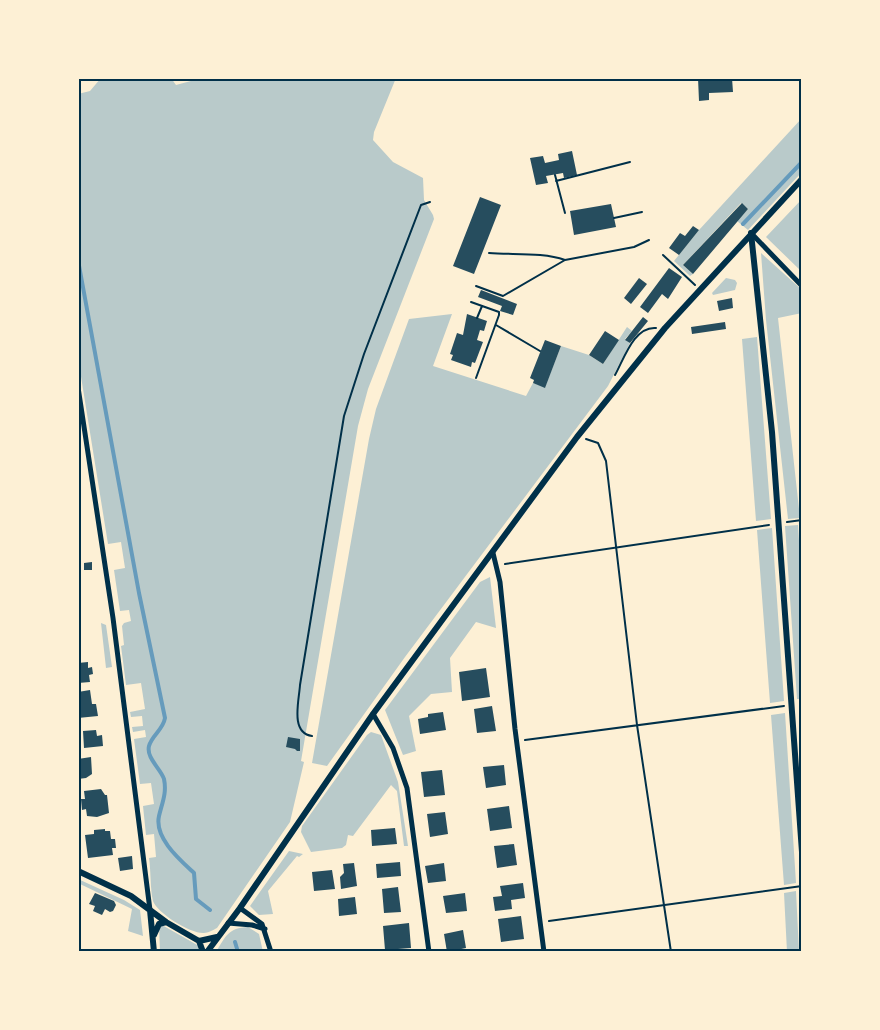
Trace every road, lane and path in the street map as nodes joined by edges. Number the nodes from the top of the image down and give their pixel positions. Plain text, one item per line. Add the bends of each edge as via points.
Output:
1 (630, 162) dead end
2 (555, 175) dead end
3 (802, 179) edge
4 (556, 181) junction
5 (430, 202) dead end
6 (642, 212) dead end
7 (565, 213) dead end
8 (614, 218) dead end
9 (751, 233) junction
10 (649, 240) dead end
11 (489, 253) dead end
12 (663, 255) dead end
13 (565, 260) junction
14 (802, 285) edge
15 (476, 286) dead end
16 (699, 290) junction
17 (471, 302) dead end
18 (482, 306) junction
19 (477, 318) dead end
20 (496, 324) junction
21 (540, 351) dead end
22 (476, 378) dead end
23 (78, 387) edge
24 (577, 437) junction
25 (802, 520) edge
26 (778, 523) junction
27 (615, 548) junction
28 (493, 553) junction
29 (496, 565) junction
30 (792, 705) junction
31 (373, 714) junction
32 (637, 725) junction
33 (312, 736) dead end
34 (516, 741) junction
35 (802, 852) edge
36 (78, 871) edge
37 (802, 886) edge
38 (664, 905) junction
39 (240, 908) junction
40 (150, 910) junction
41 (166, 922) junction
42 (540, 922) junction
43 (228, 923) junction
44 (265, 929) junction
45 (216, 937) junction
46 (153, 938) junction
47 (200, 941) junction
48 (154, 952) edge
49 (205, 952) edge
50 (271, 952) edge
51 (429, 952) edge
52 (544, 952) edge
53 (670, 952) edge

1 - 4 path
2 - 4 path
3 - 9 street
4 - 7 path
5 - 33 path via 421,205 344,416 300,685 300,729
6 - 8 path
9 - 14 street
9 - 16 street
9 - 26 street
10 - 13 path via 634,248
11 - 13 path via 551,255
12 - 16 path
13 - 15 path via 503,296
16 - 24 street
17 - 18 path
18 - 19 path
18 - 20 path via 499,312
20 - 21 path
20 - 22 path
23 - 40 street via 113,618
24 - 27 path via 598,443 606,461
24 - 28 street
25 - 26 path
26 - 27 path
26 - 30 street
27 - 29 path
27 - 32 path
28 - 29 street
28 - 31 street
29 - 34 street
30 - 32 path
30 - 35 street
31 - 39 street
31 - 51 street via 393,748 406,789
32 - 34 path
32 - 38 path
34 - 42 street
36 - 40 street via 131,896
37 - 38 path
38 - 42 path
38 - 53 path
39 - 43 street
39 - 44 street
40 - 41 street
40 - 46 street
41 - 46 street via 159,924
41 - 47 street
42 - 52 street
43 - 44 street
43 - 45 street
44 - 50 street
45 - 47 street
45 - 49 street
46 - 48 street
47 - 49 street

